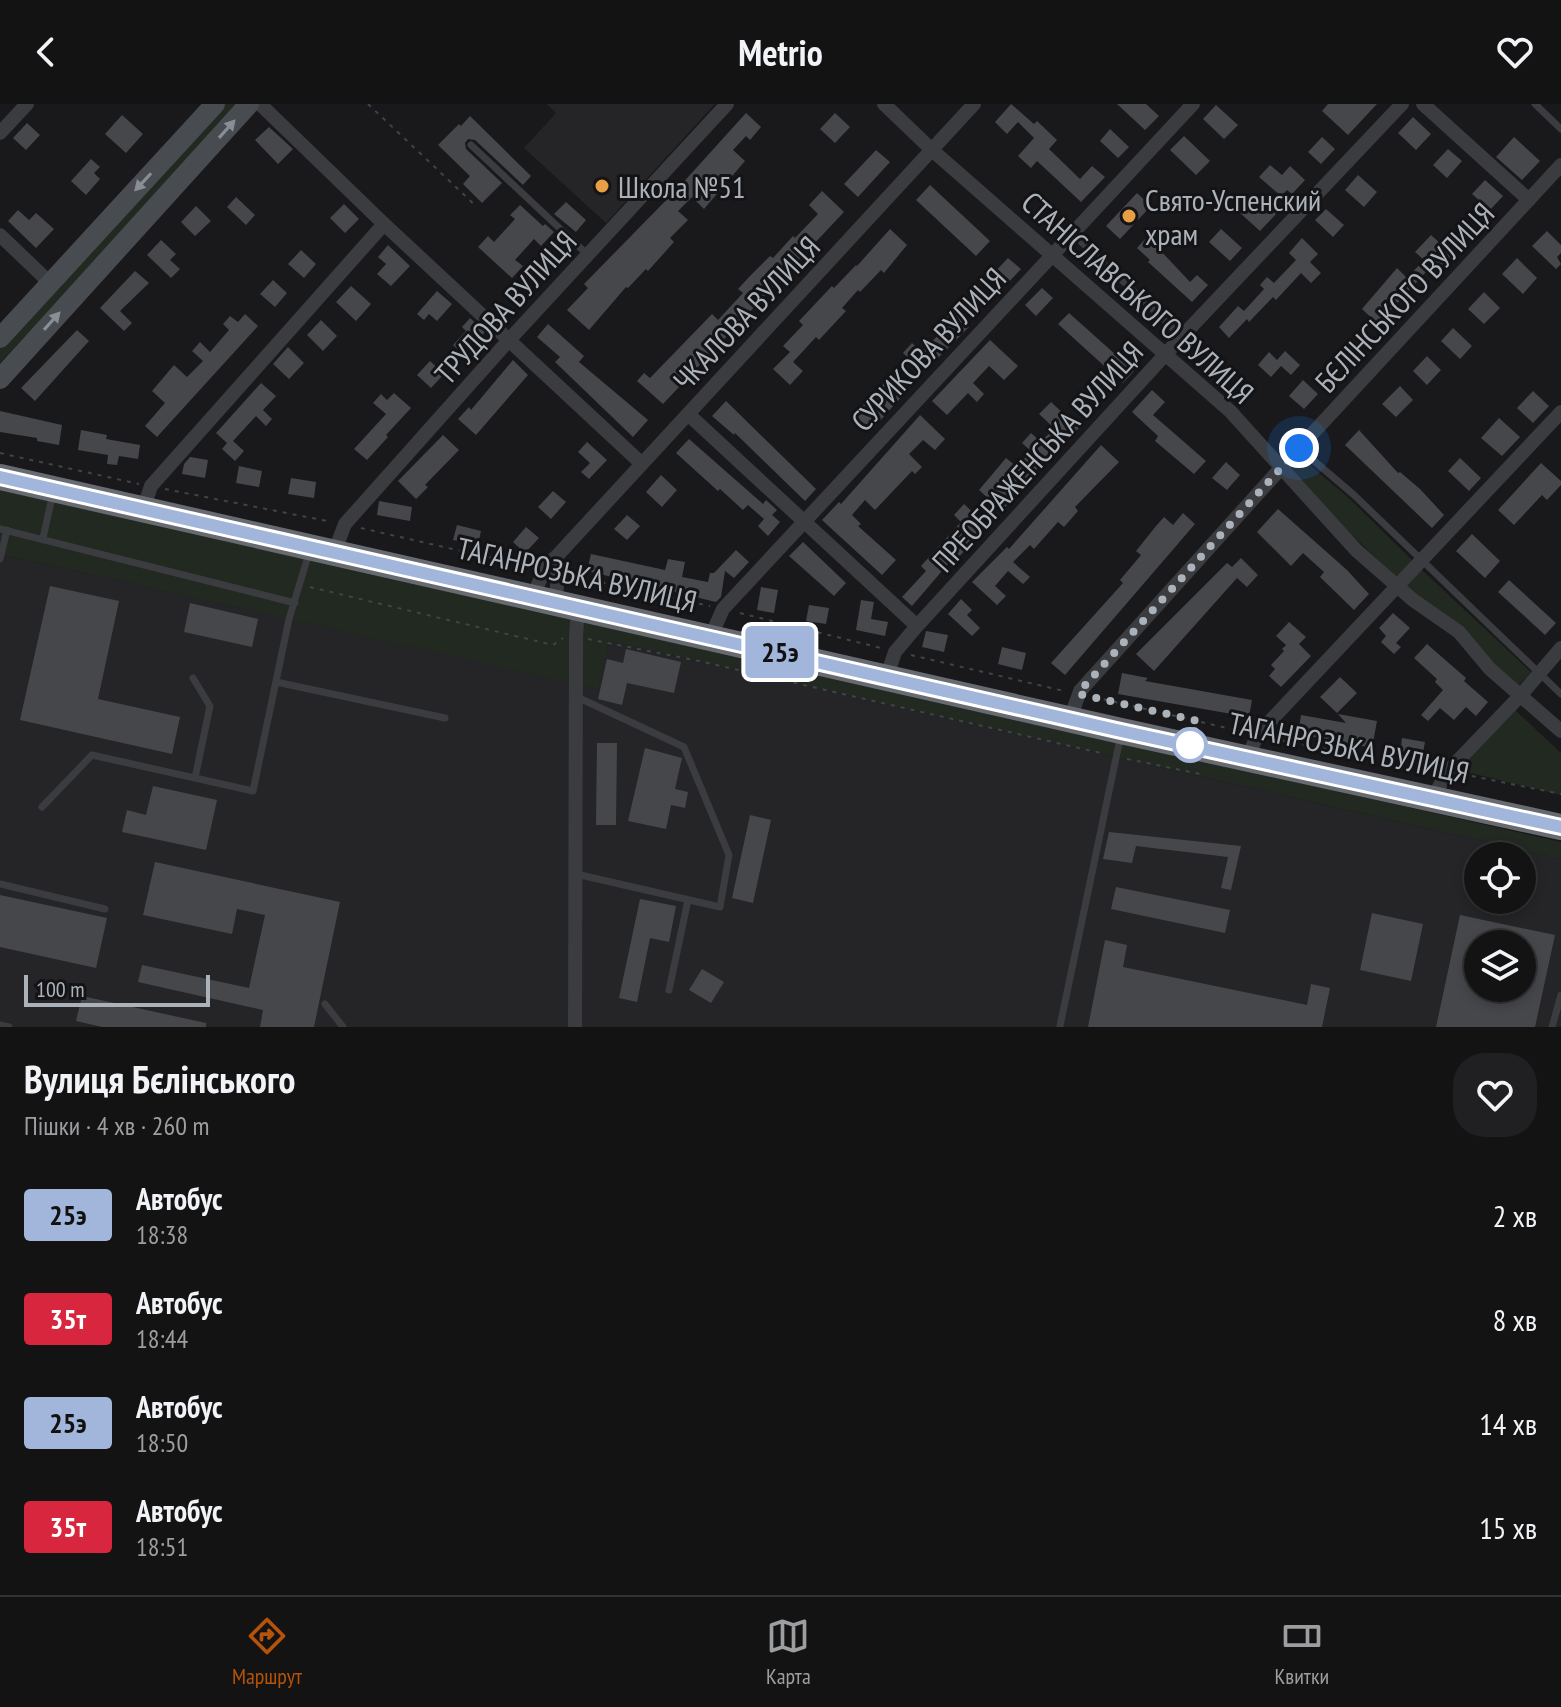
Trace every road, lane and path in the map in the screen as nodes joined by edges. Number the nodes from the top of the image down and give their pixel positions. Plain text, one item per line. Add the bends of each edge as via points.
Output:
1 (27, 104) edge
2 (215, 104) edge
3 (249, 104) edge
4 (260, 104) edge
5 (368, 104) edge
6 (727, 104) edge
7 (884, 104) edge
8 (974, 104) edge
9 (1193, 104) edge
10 (1402, 104) edge
11 (1423, 104) edge
12 (1535, 104) edge
13 (1561, 129) edge
14 (0, 133) edge
15 (471, 145) dead end
16 (932, 150) junction
17 (1561, 165) edge
18 (1529, 200) junction
19 (477, 207) dead end
20 (384, 224) junction
21 (1073, 234) junction
22 (0, 235) edge
23 (588, 255) junction
24 (1052, 255) junction
25 (49, 282) junction
26 (1182, 337) junction
27 (0, 338) edge
28 (509, 340) junction
29 (1165, 355) junction
30 (0, 379) edge
31 (1561, 412) edge
32 (688, 414) junction
33 (1299, 448) junction
34 (0, 453) edge
35 (642, 464) junction
36 (1282, 467) junction
37 (0, 477) edge
38 (54, 489) junction
39 (147, 498) junction
40 (804, 521) junction
41 (345, 524) junction
42 (4, 529) edge
43 (43, 538) junction
44 (322, 550) junction
45 (0, 559) edge
46 (1421, 561) junction
47 (553, 566) junction
48 (301, 585) junction
49 (1397, 586) junction
50 (555, 601) junction
51 (295, 603) junction
52 (723, 609) junction
53 (917, 626) junction
54 (566, 636) dead end
55 (711, 636) junction
56 (587, 639) dead end
57 (1561, 648) edge
58 (891, 664) junction
59 (1539, 672) junction
60 (193, 678) dead end
61 (276, 682) junction
62 (1079, 694) junction
63 (1561, 694) edge
64 (1520, 696) junction
65 (577, 697) junction
66 (445, 718) dead end
67 (1070, 719) junction
68 (1121, 731) junction
69 (1561, 731) edge
70 (1252, 746) junction
71 (1115, 756) junction
72 (1447, 772) junction
73 (1200, 774) dead end
74 (195, 778) junction
75 (1561, 794) edge
76 (1433, 798) junction
77 (42, 807) dead end
78 (1561, 827) edge
79 (576, 874) junction
80 (0, 884) edge
81 (688, 900) junction
82 (105, 909) dead end
83 (669, 990) dead end
84 (1561, 995) edge
85 (325, 1004) dead end
86 (0, 1025) edge
87 (1060, 1026) edge
88 (9, 1027) edge
89 (343, 1027) edge
90 (575, 1027) edge
91 (1552, 1027) edge

1 - 14 street
2 -> 25 street
30 -> 3 street
4 - 20 street
5 - 19 path
6 - 23 street, ТРУДОВА ВУЛИЦЯ
7 - 16 street, СТАНІСЛАВСЬКОГО ВУЛИЦЯ
8 - 16 street, ЧКАЛОВА ВУЛИЦЯ
9 - 21 street, СУРИКОВА ВУЛИЦЯ
10 - 26 street, ПРЕОБРАЖЕНСЬКА ВУЛИЦЯ
11 - 18 street
12 - 13 lane
15 - 23 lane
16 - 24 street, СТАНІСЛАВСЬКОГО ВУЛИЦЯ
16 - 32 street, ЧКАЛОВА ВУЛИЦЯ
17 - 18 street, БЄЛІНСЬКОГО ВУЛИЦЯ
18 - 33 street, БЄЛІНСЬКОГО ВУЛИЦЯ
20 - 28 street
20 - 39 street
21 - 24 street, СУРИКОВА ВУЛИЦЯ
21 - 26 lane
22 - 25 street
23 - 28 street, ТРУДОВА ВУЛИЦЯ
24 - 29 street, СТАНІСЛАВСЬКОГО ВУЛИЦЯ
24 - 40 street, СУРИКОВА ВУЛИЦЯ
25 - 27 street
26 - 29 street, ПРЕОБРАЖЕНСЬКА ВУЛИЦЯ
28 - 35 street
28 - 41 street, ТРУДОВА ВУЛИЦЯ
29 - 36 street, СТАНІСЛАВСЬКОГО ВУЛИЦЯ via 1230,411
29 - 53 street, ПРЕОБРАЖЕНСЬКА ВУЛИЦЯ
31 - 46 street
32 - 35 street, ЧКАЛОВА ВУЛИЦЯ
32 - 40 street
33 - 36 street, БЄЛІНСЬКОГО ВУЛИЦЯ
33 - 46 lane
34 - 39 path
35 - 47 street, ЧКАЛОВА ВУЛИЦЯ
36 - 49 street, СТАНІСЛАВСЬКОГО ВУЛИЦЯ via 1356,550
36 - 62 street, БЄЛІНСЬКОГО ВУЛИЦЯ
37 - 38 highway, ТАГАНРОЗЬКА ВУЛИЦЯ
38 - 39 highway, ТАГАНРОЗЬКА ВУЛИЦЯ
38 - 43 lane
39 - 41 path
39 - 44 highway, ТАГАНРОЗЬКА ВУЛИЦЯ
40 - 52 street, СУРИКОВА ВУЛИЦЯ
40 - 53 street
41 - 44 street, ТРУДОВА ВУЛИЦЯ
41 - 47 path
42 - 43 lane
42 - 45 lane
43 - 51 lane
44 - 48 lane
44 - 50 highway, ТАГАНРОЗЬКА ВУЛИЦЯ
46 - 49 street
46 - 59 lane
47 - 50 street, ЧКАЛОВА ВУЛИЦЯ
47 - 50 street
47 - 52 path
48 - 51 lane
48 - 54 path via 553,645
49 - 64 street, СТАНІСЛАВСЬКОГО ВУЛИЦЯ via 1459,632
49 - 70 street
50 - 55 highway, ТАГАНРОЗЬКА ВУЛИЦЯ
50 - 65 street
51 - 61 lane
52 - 55 street, СУРИКОВА ВУЛИЦЯ
52 - 58 path
53 - 58 street, ПРЕОБРАЖЕНСЬКА ВУЛИЦЯ
55 - 58 highway, ТАГАНРОЗЬКА ВУЛИЦЯ
56 - 71 path
57 - 59 street
58 - 62 path
58 - 67 highway, ТАГАНРОЗЬКА ВУЛИЦЯ
59 - 63 lane
59 - 64 street
60 - 74 lane via 210,706
61 - 66 lane
61 - 74 lane via 253,791
62 - 67 street, БЄЛІНСЬКОГО ВУЛИЦЯ
62 - 70 path
64 - 69 street, СТАНІСЛАВСЬКОГО ВУЛИЦЯ
64 - 72 street
65 - 79 street
65 - 81 lane via 684,747 729,855 720,907
67 - 68 highway, ТАГАНРОЗЬКА ВУЛИЦЯ
68 - 70 highway, ТАГАНРОЗЬКА ВУЛИЦЯ
68 - 71 lane
70 - 72 path via 1327,751
70 - 76 highway, ТАГАНРОЗЬКА ВУЛИЦЯ
71 - 73 path
71 - 87 lane
72 - 75 path
72 - 76 street
74 - 77 lane via 92,755
76 - 78 highway, ТАГАНРОЗЬКА ВУЛИЦЯ
79 - 81 lane
79 - 90 street
80 - 82 lane
81 - 83 lane
84 - 91 lane
85 - 89 lane
86 - 88 lane

